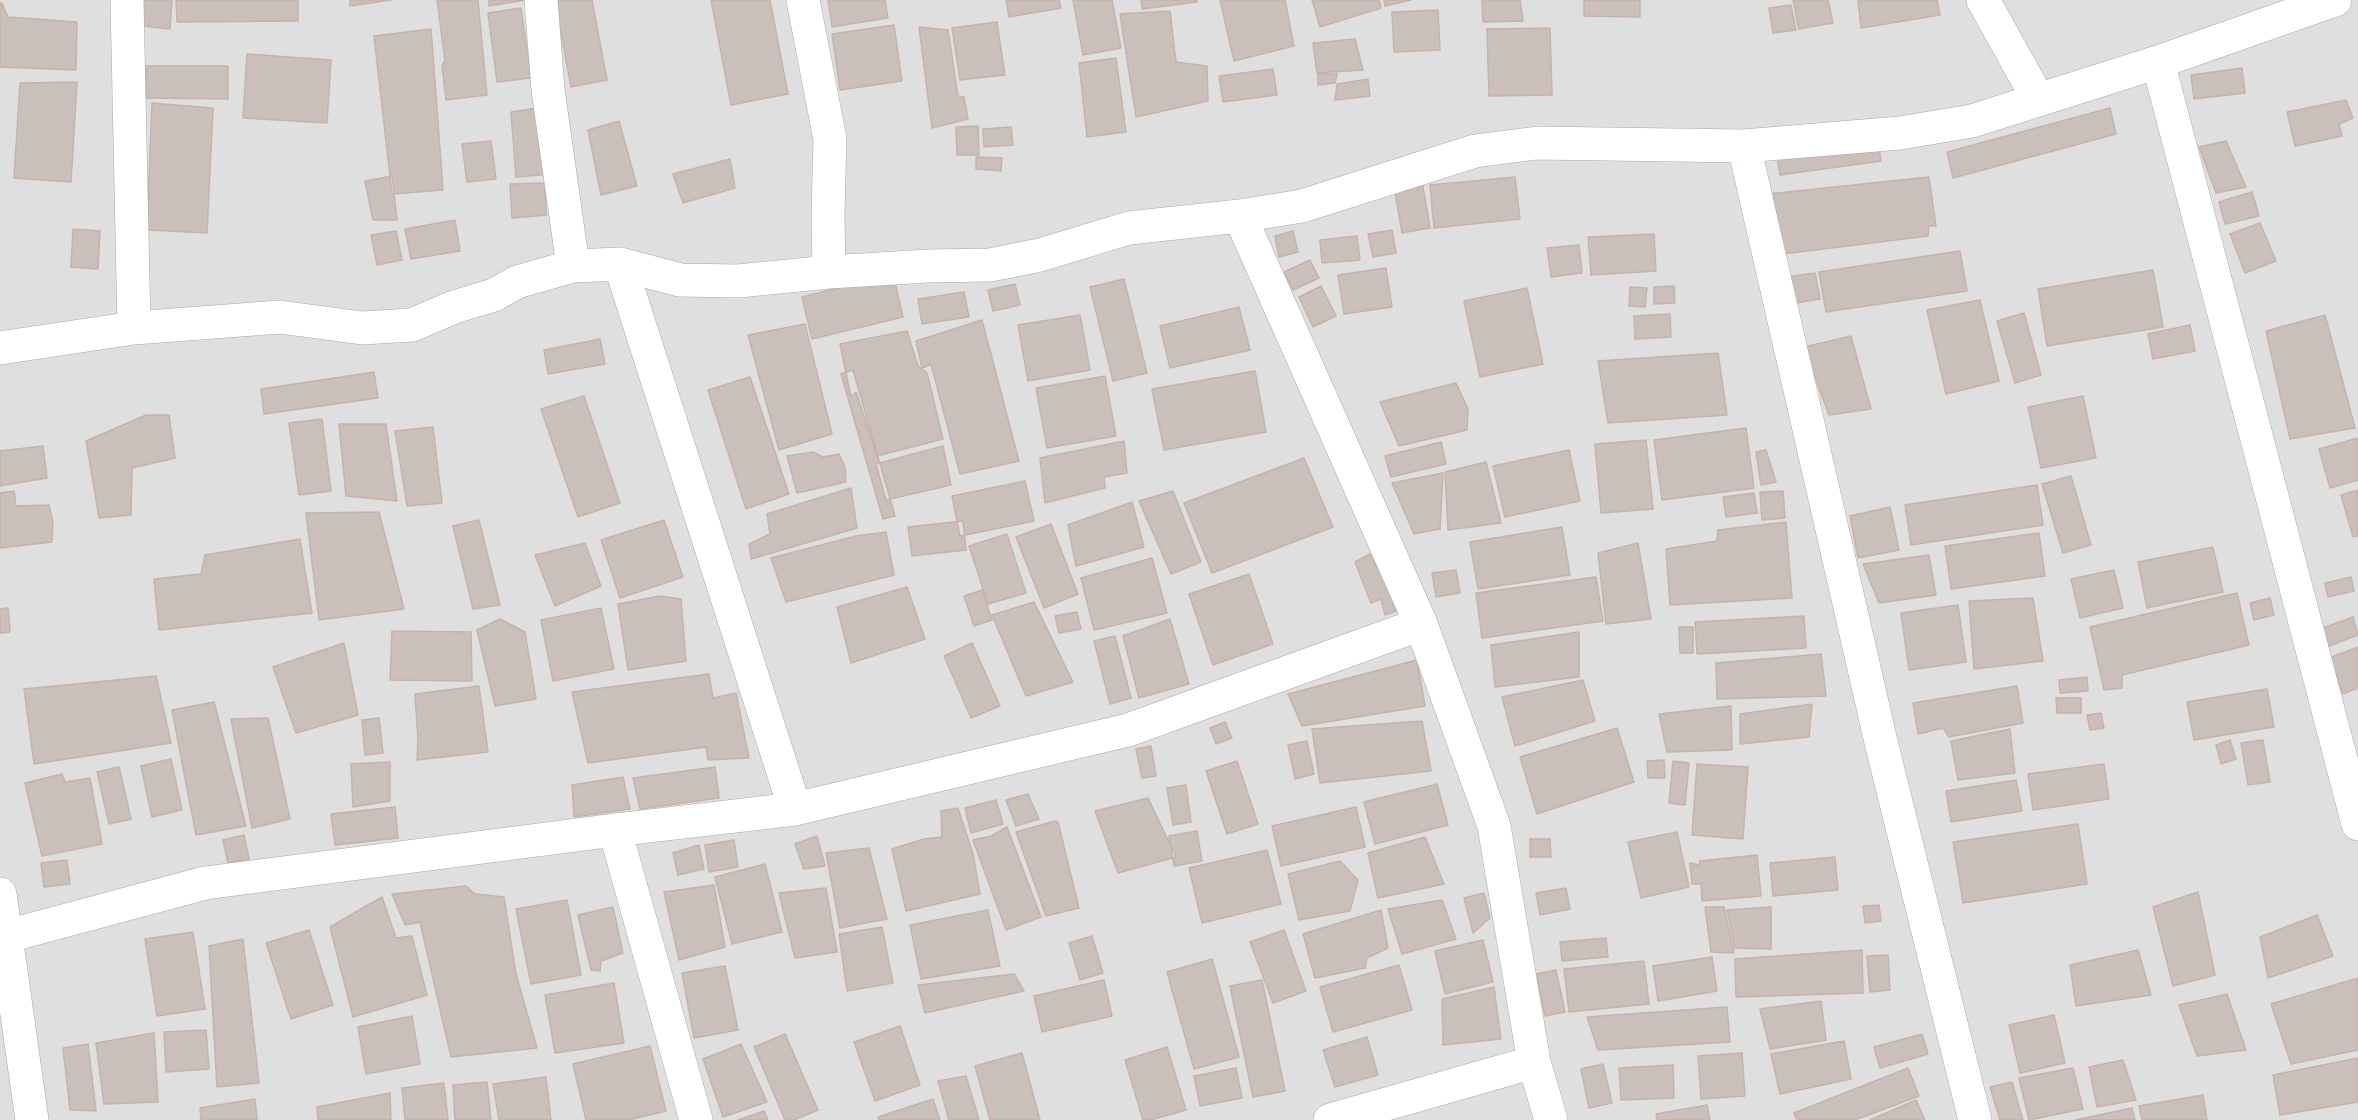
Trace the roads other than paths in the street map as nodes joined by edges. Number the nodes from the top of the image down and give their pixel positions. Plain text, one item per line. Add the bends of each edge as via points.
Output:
1 (127, 0) edge
2 (540, 0) edge
3 (803, 0) edge
4 (1983, 0) edge
5 (2335, 0) edge
6 (2277, 9) edge
7 (2158, 62) junction
8 (2038, 99) junction
9 (1744, 146) junction
10 (1240, 216) junction
11 (620, 264) junction
12 (573, 266) junction
13 (829, 272) junction
14 (134, 328) junction
15 (0, 348) edge
16 (1421, 624) junction
17 (795, 809) junction
18 (2358, 824) edge
19 (615, 830) junction
20 (0, 894) edge
21 (3, 937) edge
22 (1534, 1062) junction
23 (32, 1120) edge
24 (696, 1120) edge
25 (1330, 1120) edge
26 (1551, 1120) edge
27 (1975, 1120) edge

1 - 14 street
2 - 12 street via 548,90
3 - 13 street via 830,139
4 - 8 street
5 - 6 street
6 - 7 street
7 - 8 street
7 - 18 street
8 - 9 street via 1972,121 1900,133
9 - 10 street via 1537,143 1475,151 1302,206
9 - 27 street via 1881,742
10 - 13 street via 1129,228 1040,255 990,265
10 - 16 street
11 - 12 street
11 - 13 street via 680,280 738,281
11 - 17 street
12 - 14 street via 517,282 494,295 412,325 362,328 280,317
14 - 15 street
16 - 17 street via 1128,730
16 - 22 street via 1494,826
17 - 19 street
19 - 21 street via 205,883
19 - 24 street
20 - 21 street
21 - 23 street
22 - 25 street
22 - 26 street

